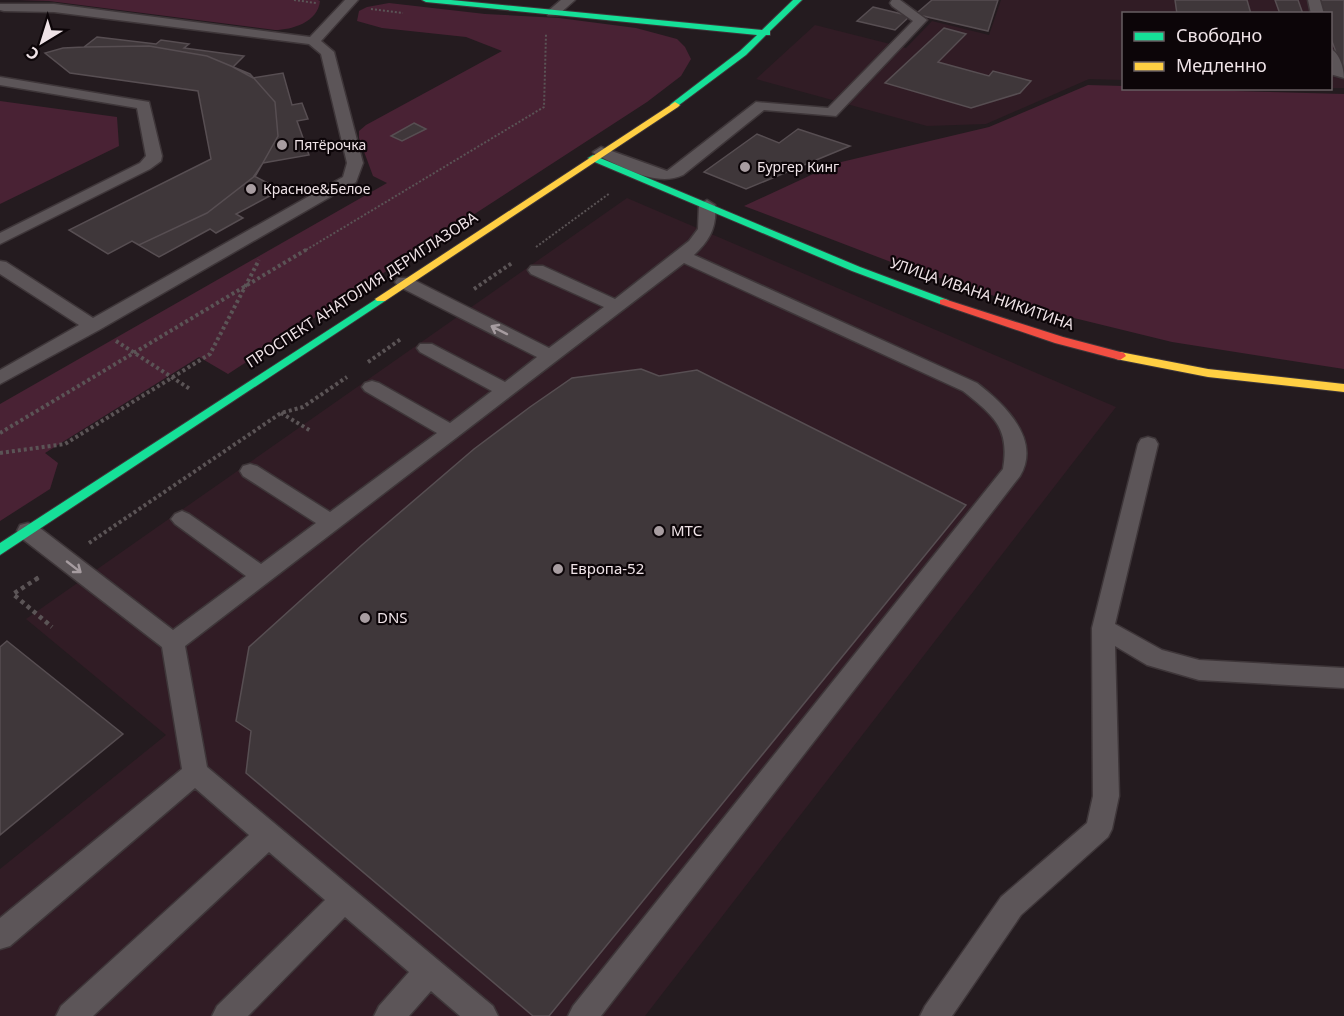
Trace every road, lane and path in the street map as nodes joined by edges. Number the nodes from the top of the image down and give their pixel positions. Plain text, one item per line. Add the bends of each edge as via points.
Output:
1 (352, 0) edge
2 (426, 0) edge
3 (569, 0) edge
4 (797, 1) edge
5 (893, 1) edge
6 (498, 3) edge
7 (1, 7) edge
8 (553, 12) junction
9 (767, 33) junction
10 (313, 41) junction
11 (1332, 59) edge
12 (1344, 74) edge
13 (0, 81) edge
14 (597, 155) junction
15 (708, 206) junction
16 (586, 212) dead end
17 (277, 221) junction
18 (0, 239) edge
19 (530, 250) dead end
20 (683, 256) junction
21 (521, 257) dead end
22 (0, 266) edge
23 (537, 270) dead end
24 (404, 282) junction
25 (450, 306) junction
26 (616, 306) junction
27 (93, 326) junction
28 (426, 348) dead end
29 (551, 357) junction
30 (362, 366) dead end
31 (352, 373) dead end
32 (172, 377) junction
33 (0, 378) edge
34 (372, 387) dead end
35 (1344, 388) edge
36 (191, 390) dead end
37 (506, 390) junction
38 (281, 413) junction
39 (311, 430) dead end
40 (451, 432) junction
41 (1148, 444) dead end
42 (0, 453) edge
43 (250, 471) dead end
44 (183, 519) dead end
45 (331, 523) junction
46 (28, 531) junction
47 (0, 550) edge
48 (65, 560) junction
49 (262, 576) junction
50 (51, 627) dead end
51 (1103, 628) junction
52 (173, 643) junction
53 (1344, 678) edge
54 (195, 773) junction
55 (268, 835) junction
56 (345, 900) junction
57 (0, 936) edge
58 (430, 971) junction
59 (71, 1016) edge
60 (227, 1016) edge
61 (389, 1016) edge
62 (483, 1016) edge
63 (583, 1016) edge
64 (935, 1016) edge

1 - 10 lane
2 - 6 main road
3 - 8 lane
4 - 9 main road, ПРОСПЕКТ АНАТОЛИЯ ДЕРИГЛАЗОВА
5 - 14 lane via 921,20 831,112 760,105 669,176
6 - 8 main road
7 - 10 lane via 54,8
8 - 9 main road
9 - 14 main road, ПРОСПЕКТ АНАТОЛИЯ ДЕРИГЛАЗОВА via 682,100
10 - 17 lane via 327,52 355,163 350,179
11 - 12 lane via 1337,73
13 - 18 lane via 144,105 154,156 145,166
14 - 15 main road, УЛИЦА ИВАНА НИКИТИНА
14 - 24 main road, ПРОСПЕКТ АНАТОЛИЯ ДЕРИГЛАЗОВА
15 - 20 lane via 710,222 699,241
15 - 35 main road, УЛИЦА ИВАНА НИКИТИНА via 918,293 1032,331 1129,358
16 - 19 path
17 - 27 lane
17 - 32 path via 210,354
20 - 26 lane
20 - 63 lane via 970,387 996,407 1007,427 1016,445 1013,471
21 - 25 path
22 - 27 lane
23 - 26 lane
24 - 25 lane
24 - 46 main road, ПРОСПЕКТ АНАТОЛИЯ ДЕРИГЛАЗОВА
29 -> 25 lane
25 - 30 path
26 - 29 lane
27 - 32 path
27 - 33 lane
28 - 37 lane
29 - 37 lane
31 - 38 path via 303,406
32 - 36 path
32 - 42 path via 64,444
34 - 40 lane
37 - 40 lane
38 - 39 path
38 - 48 path
40 - 45 lane
41 - 51 lane
43 - 45 lane
44 - 49 lane
45 - 49 lane
46 - 47 main road, ПРОСПЕКТ АНАТОЛИЯ ДЕРИГЛАЗОВА
46 - 48 lane
48 - 50 path via 13,594
48 -> 52 lane
49 - 52 lane
51 - 53 lane via 1155,658 1199,670
51 - 64 lane via 1106,796 1099,829 1011,906
52 - 54 lane
54 - 55 lane
54 - 57 lane
55 - 56 lane
55 - 59 lane
56 - 58 lane
56 - 60 lane
58 - 61 lane
58 - 62 lane

